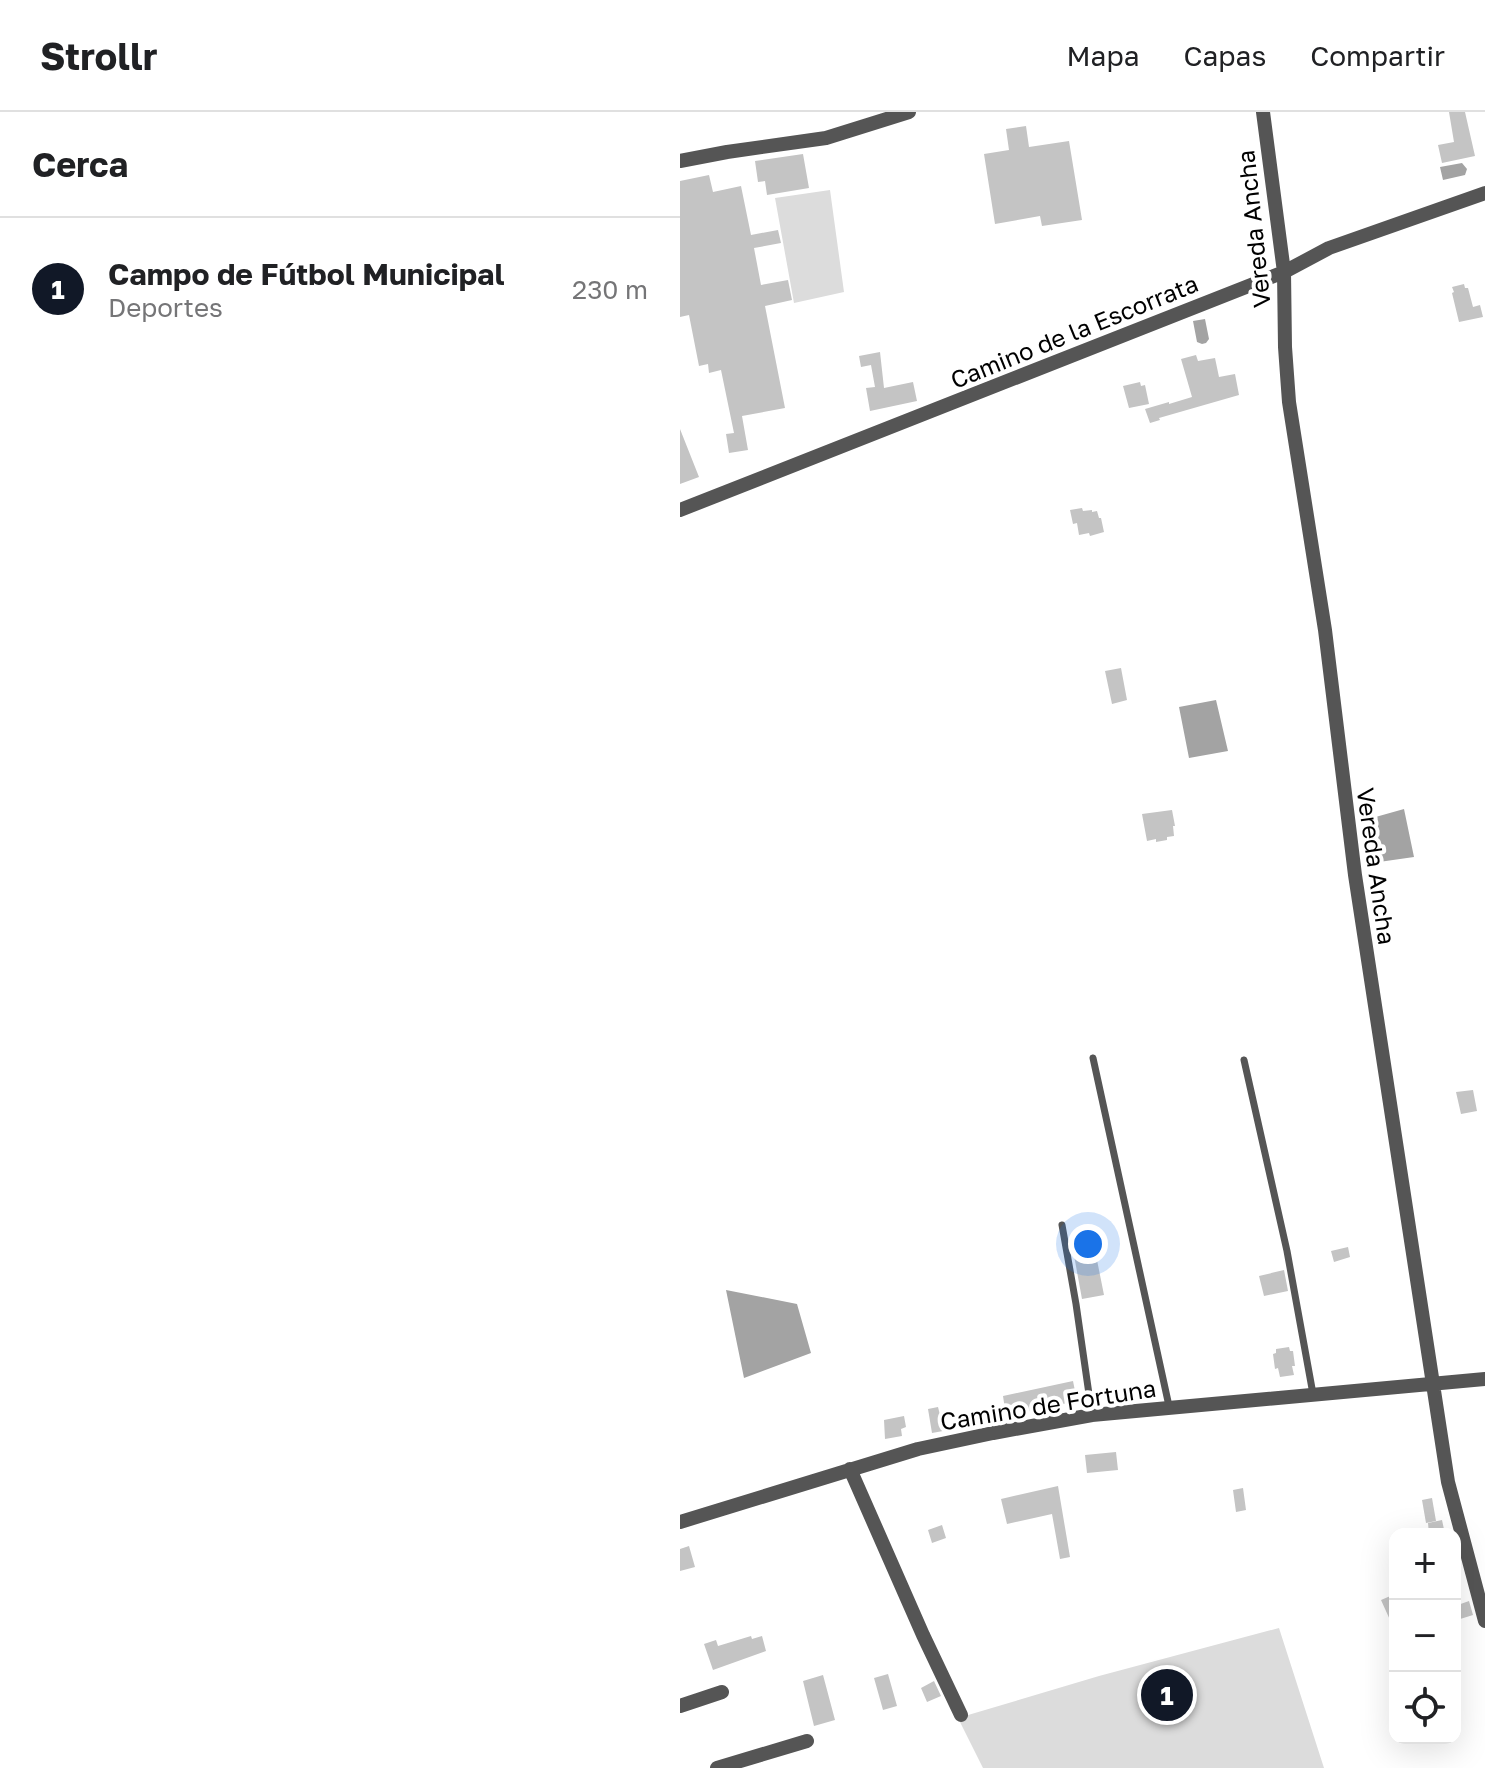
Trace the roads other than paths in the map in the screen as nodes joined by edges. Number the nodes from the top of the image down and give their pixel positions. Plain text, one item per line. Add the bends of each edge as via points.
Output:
1 (909, 112) edge
2 (1263, 112) edge
3 (680, 161) edge
4 (1485, 193) edge
5 (1284, 272) junction
6 (680, 510) edge
7 (1093, 1058) dead end
8 (1244, 1060) dead end
9 (1062, 1225) dead end
10 (1485, 1379) edge
11 (1433, 1384) junction
12 (1313, 1394) junction
13 (1169, 1406) junction
14 (1092, 1415) junction
15 (850, 1469) junction
16 (680, 1522) edge
17 (1485, 1621) edge
18 (722, 1692) dead end
19 (680, 1706) edge
20 (961, 1715) dead end
21 (807, 1741) dead end
22 (717, 1768) edge

1 - 3 street via 826,138
2 - 5 street, Vereda Ancha
4 - 5 street, Camino de la Escorrata via 1329,248
5 - 6 street, Camino de la Escorrata
5 - 11 street, Vereda Ancha via 1289,402
7 - 13 lane
8 - 12 lane
9 - 14 lane
10 - 11 street, Camino de Fortuna
11 - 12 street, Camino de Fortuna
11 - 17 street, Vereda Ancha via 1448,1482
12 - 13 street, Camino de Fortuna
13 - 14 street, Camino de Fortuna
14 - 15 street, Camino de Fortuna via 918,1449
15 - 16 street, Camino de Fortuna
15 - 20 street
18 - 19 street
21 - 22 street

